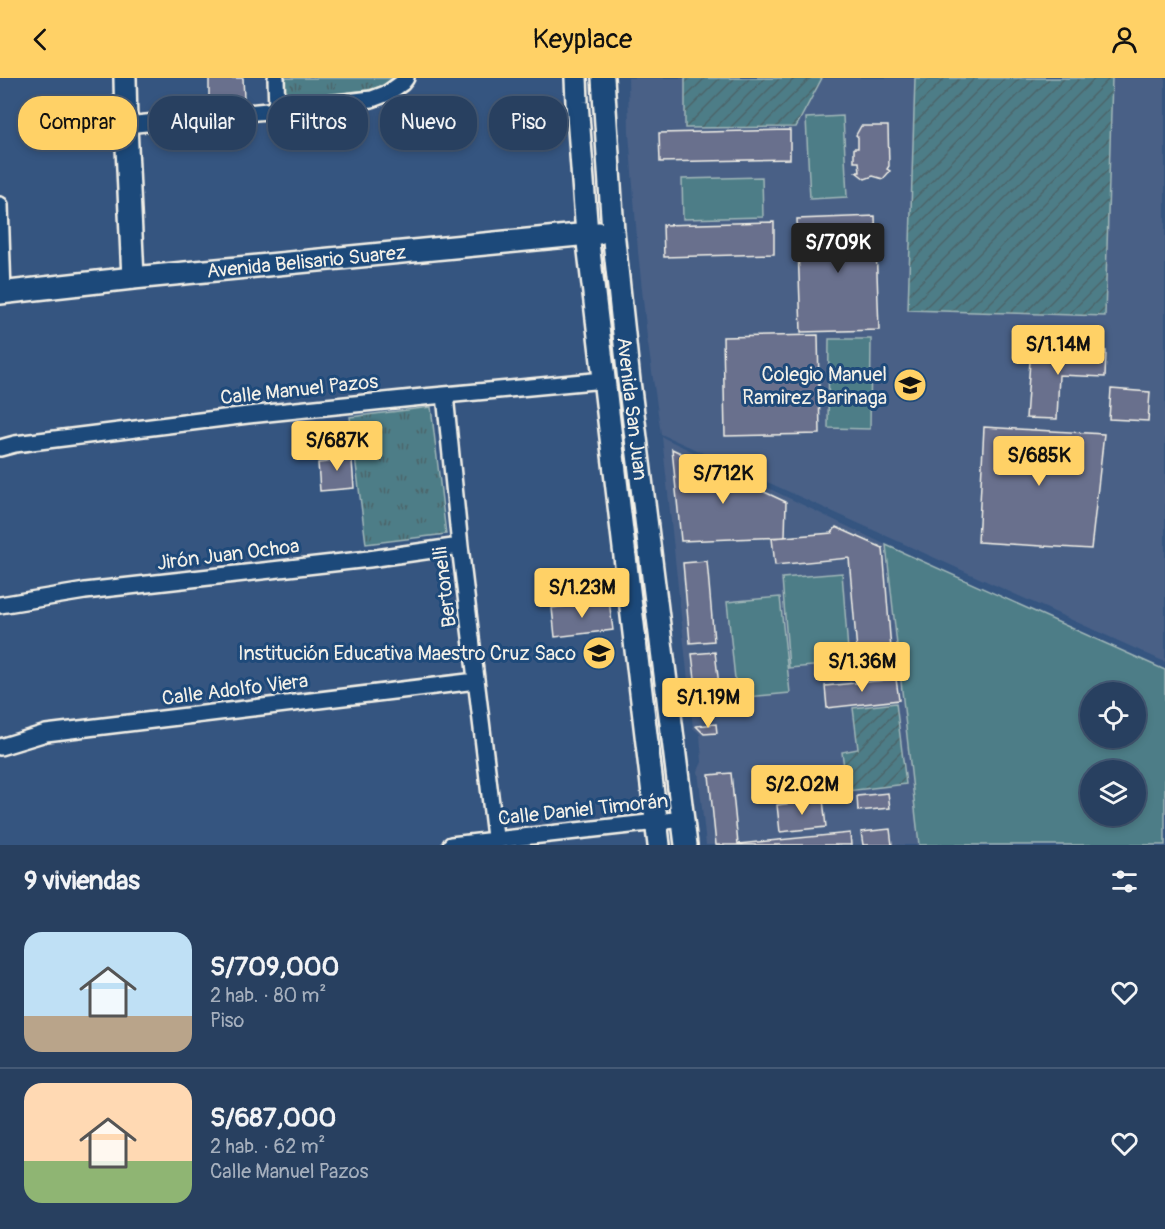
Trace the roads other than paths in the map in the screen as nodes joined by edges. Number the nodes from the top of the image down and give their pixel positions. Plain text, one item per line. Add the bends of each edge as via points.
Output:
1 (126, 78) edge
2 (276, 78) edge
3 (406, 78) edge
4 (576, 78) edge
5 (603, 78) edge
6 (126, 96) edge
7 (277, 96) edge
8 (368, 99) edge
9 (268, 111) edge
10 (137, 124) edge
11 (127, 150) edge
12 (0, 205) edge
13 (612, 231) junction
14 (587, 234) junction
15 (133, 278) junction
16 (1, 292) edge
17 (604, 380) junction
18 (445, 395) junction
19 (0, 448) edge
20 (460, 546) junction
21 (0, 605) edge
22 (476, 681) junction
23 (0, 747) edge
24 (684, 819) junction
25 (656, 822) junction
26 (496, 843) edge
27 (451, 845) edge
28 (658, 845) edge
29 (687, 845) edge

1 - 6 main road
2 - 7 street
3 - 8 street via 388,93
4 - 14 main road, Avenida San Juan
5 - 13 main road, Avenida San Juan
9 - 10 street
11 - 15 main road
12 - 16 street
13 - 14 main road, Avenida Belisario Suarez
13 - 24 main road, Avenida San Juan
14 - 15 main road, Avenida Belisario Suarez
14 - 17 main road, Avenida San Juan
15 - 16 main road, Avenida Belisario Suarez
17 - 18 street, Calle Manuel Pazos
17 - 25 main road, Avenida San Juan
18 - 19 street, Calle Manuel Pazos
18 - 20 street, Bertonelli
20 - 21 street, Jirón Juan Ochoa via 85,591
20 - 22 street, Bertonelli
22 - 23 street, Calle Adolfo Viera via 46,733
22 - 26 street, Bertonelli
24 - 25 street, Calle Daniel Timorán
24 - 29 main road, Avenida San Juan
25 - 26 street, Calle Daniel Timorán
25 - 28 main road, Avenida San Juan
26 - 27 street, Calle Daniel Timorán

